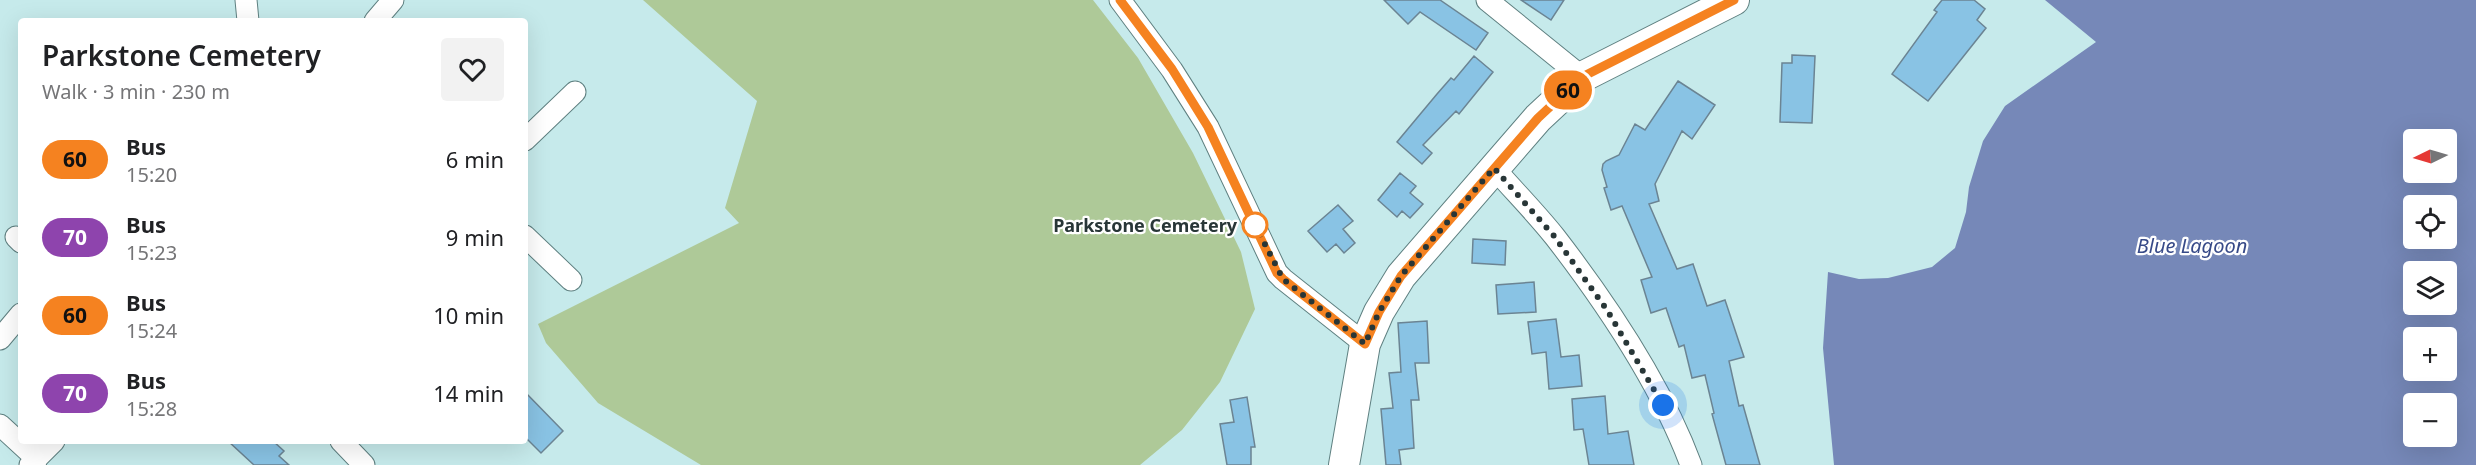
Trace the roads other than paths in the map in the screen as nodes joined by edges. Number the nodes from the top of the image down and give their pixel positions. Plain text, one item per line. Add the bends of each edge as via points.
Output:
1 (246, 0) edge
2 (393, 0) edge
3 (1120, 0) edge
4 (1487, 0) edge
5 (1734, 0) edge
6 (248, 18) edge
7 (378, 18) edge
8 (1582, 77) junction
9 (575, 92) dead end
10 (528, 137) edge
11 (1494, 168) junction
12 (528, 239) edge
13 (571, 280) dead end
14 (18, 318) edge
15 (0, 339) edge
16 (1365, 344) junction
17 (0, 425) edge
18 (51, 444) edge
19 (344, 444) edge
20 (33, 462) edge
21 (364, 465) edge
22 (1344, 465) edge
23 (1691, 465) edge

1 - 6 street
2 - 7 street
3 - 16 street via 1172,69 1208,127 1277,273
4 - 8 street
5 - 8 main road
8 - 11 main road via 1538,118
9 - 10 street
11 - 16 main road via 1401,276
11 - 23 street via 1554,236 1607,310 1652,384
12 - 13 street
14 - 15 street
16 - 22 main road
17 - 20 street
18 - 20 street
19 - 21 street

